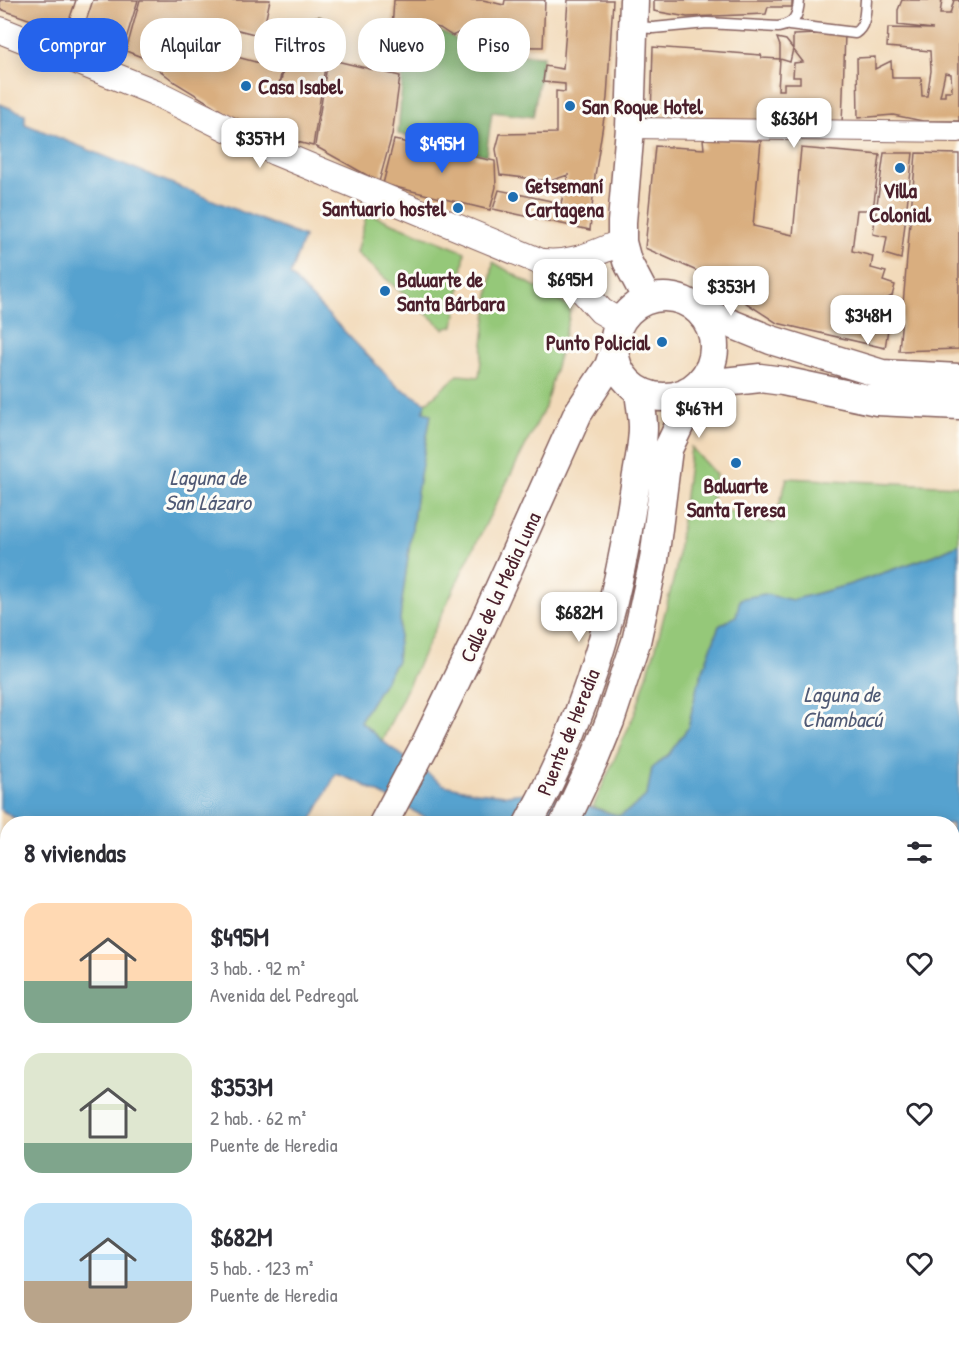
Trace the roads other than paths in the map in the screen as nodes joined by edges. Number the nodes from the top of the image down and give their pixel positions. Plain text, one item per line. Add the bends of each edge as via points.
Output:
1 (799, 0) edge
2 (866, 0) edge
3 (634, 14) edge
4 (789, 25) junction
5 (0, 30) edge
6 (630, 128) junction
7 (959, 132) edge
8 (622, 242) junction
9 (539, 261) junction
10 (647, 299) junction
11 (700, 311) junction
12 (620, 321) junction
13 (614, 351) junction
14 (959, 378) edge
15 (692, 388) junction
16 (639, 391) junction
17 (959, 405) edge
18 (388, 816) edge
19 (532, 816) edge
20 (568, 816) edge

1 - 4 lane
2 - 4 lane via 864,20 855,33
3 - 4 lane via 653,28 707,23
3 - 6 main road
5 - 9 street via 154,92 275,152
6 - 7 street
6 - 8 main road
8 - 9 street via 578,260
8 - 10 main road via 627,261
9 - 12 street via 573,280 601,311
10 - 11 main road via 675,297
10 - 12 main road
11 - 14 main road via 771,340 882,374
11 - 15 main road via 711,328 714,348 709,368
12 - 13 main road
13 - 16 main road via 621,374
13 - 18 main road, Calle de la Media Luna via 609,366 578,412 481,629
15 - 16 main road via 663,397
15 - 17 main road via 760,378 877,401
15 - 20 main road, Puente de Heredia via 668,449 654,560 636,642 610,721
16 - 19 main road, Puente de Heredia via 643,428 620,579 587,693 566,748

